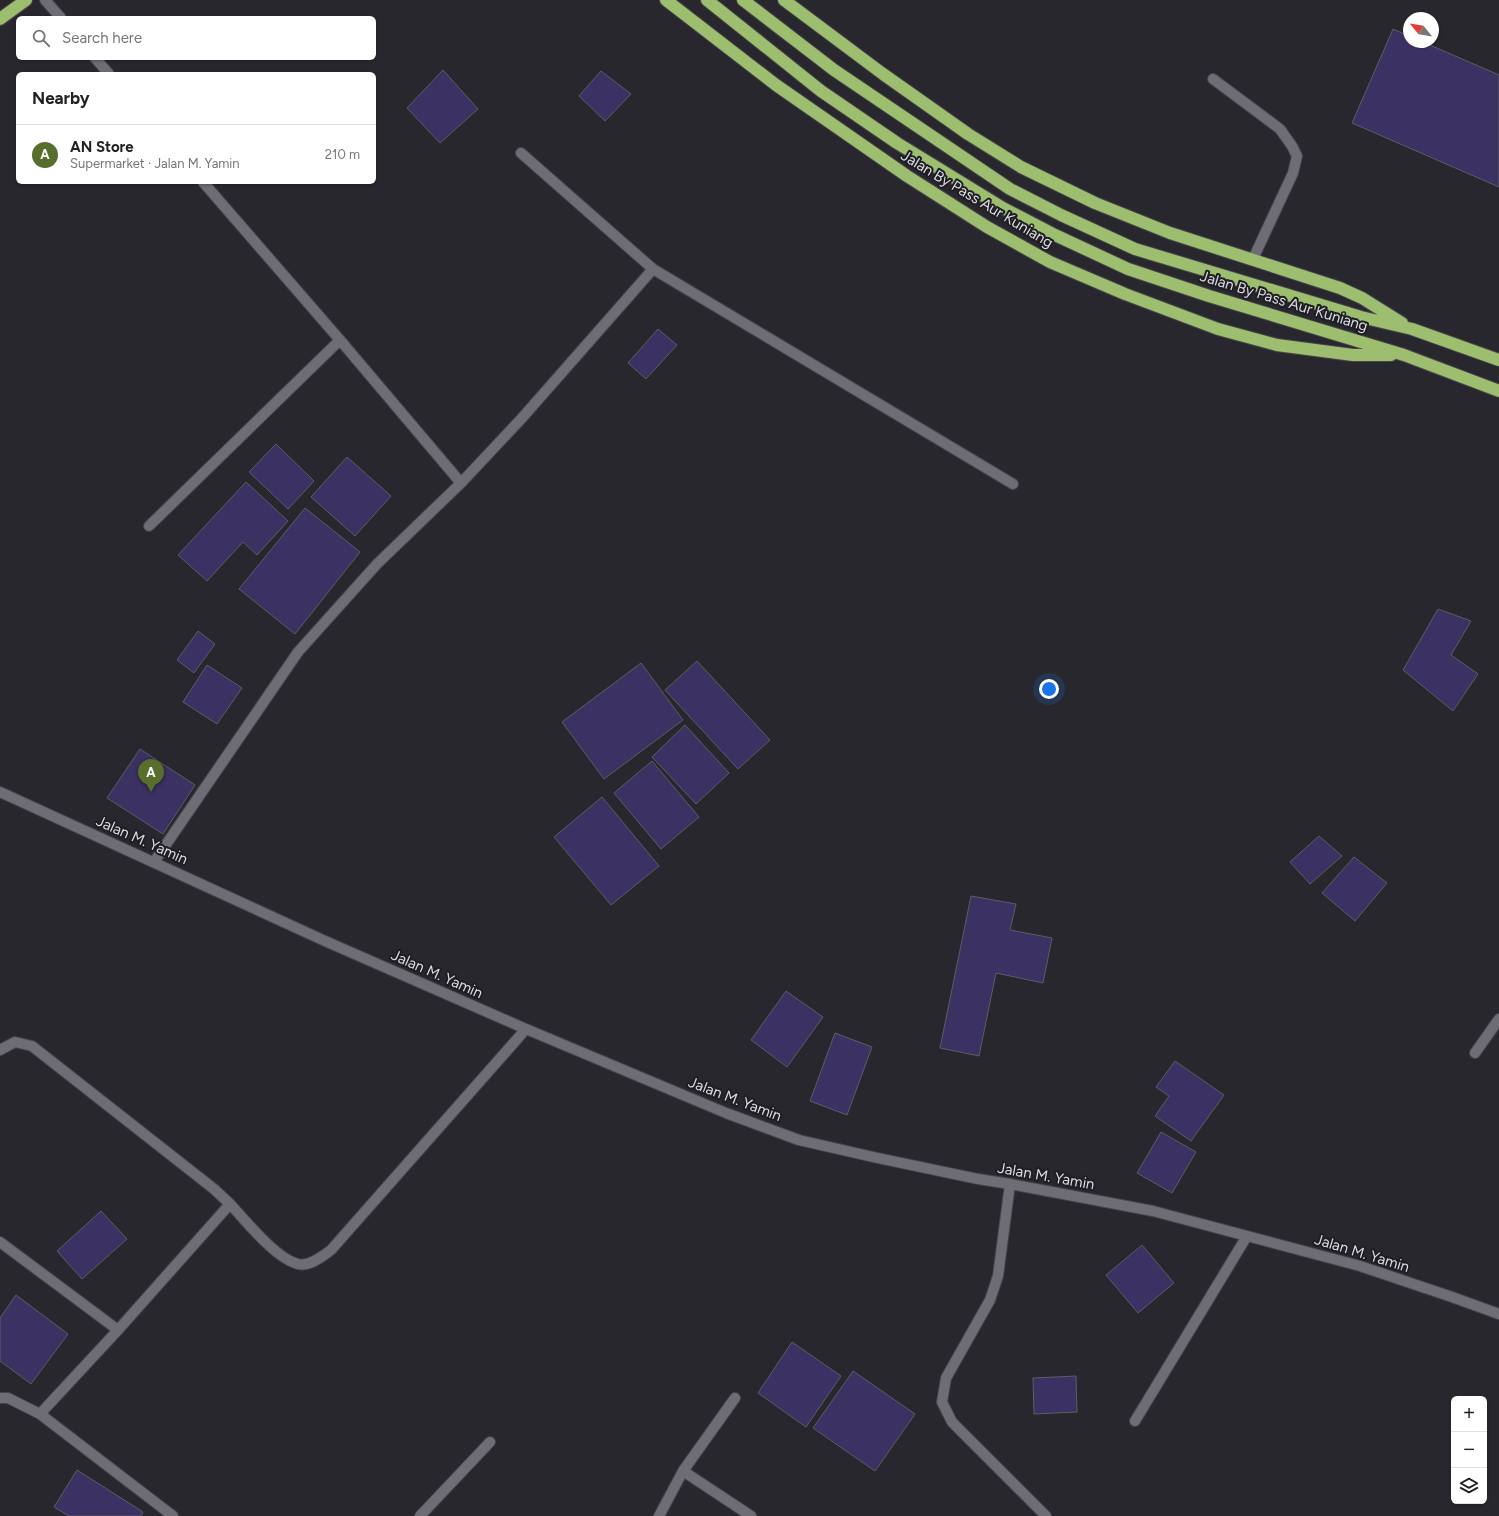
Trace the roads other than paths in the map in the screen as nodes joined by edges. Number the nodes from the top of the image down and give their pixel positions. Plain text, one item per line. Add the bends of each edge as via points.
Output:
1 (26, 0) edge
2 (45, 0) edge
3 (666, 0) edge
4 (707, 0) edge
5 (743, 0) edge
6 (784, 0) edge
7 (59, 16) edge
8 (0, 19) edge
9 (97, 60) edge
10 (107, 72) edge
11 (1213, 79) dead end
12 (521, 152) dead end
13 (205, 184) edge
14 (1253, 259) junction
15 (653, 269) junction
16 (1412, 329) junction
17 (340, 340) junction
18 (1404, 355) junction
19 (1499, 360) edge
20 (1499, 391) edge
21 (461, 484) junction
22 (1013, 484) dead end
23 (149, 526) dead end
24 (0, 792) edge
25 (154, 862) junction
26 (1499, 1019) edge
27 (526, 1029) junction
28 (0, 1050) edge
29 (1475, 1053) dead end
30 (1010, 1184) junction
31 (230, 1204) junction
32 (1247, 1236) junction
33 (0, 1242) edge
34 (1499, 1314) edge
35 (118, 1330) junction
36 (0, 1398) edge
37 (735, 1398) dead end
38 (40, 1414) junction
39 (1135, 1421) dead end
40 (490, 1442) dead end
41 (683, 1471) junction
42 (173, 1516) edge
43 (420, 1516) edge
44 (658, 1516) edge
45 (751, 1516) edge
46 (1046, 1516) edge

1 - 8 highway
2 - 7 street
3 - 18 highway, Jalan By Pass Aur Kuniang via 776,85 906,176 987,227 1050,262 1218,329 1270,343 1353,355
4 - 18 highway, Jalan By Pass Aur Kuniang via 821,91 897,143 1003,208 1055,235 1128,269
5 - 16 highway, Jalan By Pass Aur Kuniang via 834,70 1010,189 1062,215 1135,249 1361,317
6 - 14 highway, Jalan By Pass Aur Kuniang via 955,125 1021,167 1095,203 1170,233
9 - 10 street
11 - 14 street via 1280,129 1297,156 1293,173
12 - 15 street
13 - 17 street
14 - 16 highway, Jalan By Pass Aur Kuniang via 1340,288 1362,298
15 - 21 street
15 - 22 street
16 - 19 highway, Jalan By Pass Aur Kuniang
17 - 21 street
17 - 23 street
18 - 20 highway, Jalan By Pass Aur Kuniang
21 - 25 street via 377,564 298,652
24 - 25 street, Jalan M. Yamin
25 - 27 street, Jalan M. Yamin via 325,941
26 - 29 street
27 - 30 street, Jalan M. Yamin via 726,1113 799,1140
27 - 31 street via 331,1250 316,1261 299,1264 284,1258 264,1241
28 - 31 street via 15,1042 32,1046
30 - 32 street, Jalan M. Yamin via 1153,1211
30 - 46 street via 998,1276 990,1300 946,1378 942,1402 952,1422
31 - 35 street
32 - 34 street, Jalan M. Yamin via 1360,1266
32 - 39 street
33 - 35 street
35 - 38 street
36 - 38 street via 8,1398
37 - 41 street
38 - 42 street
40 - 43 street
41 - 44 street
41 - 45 street

